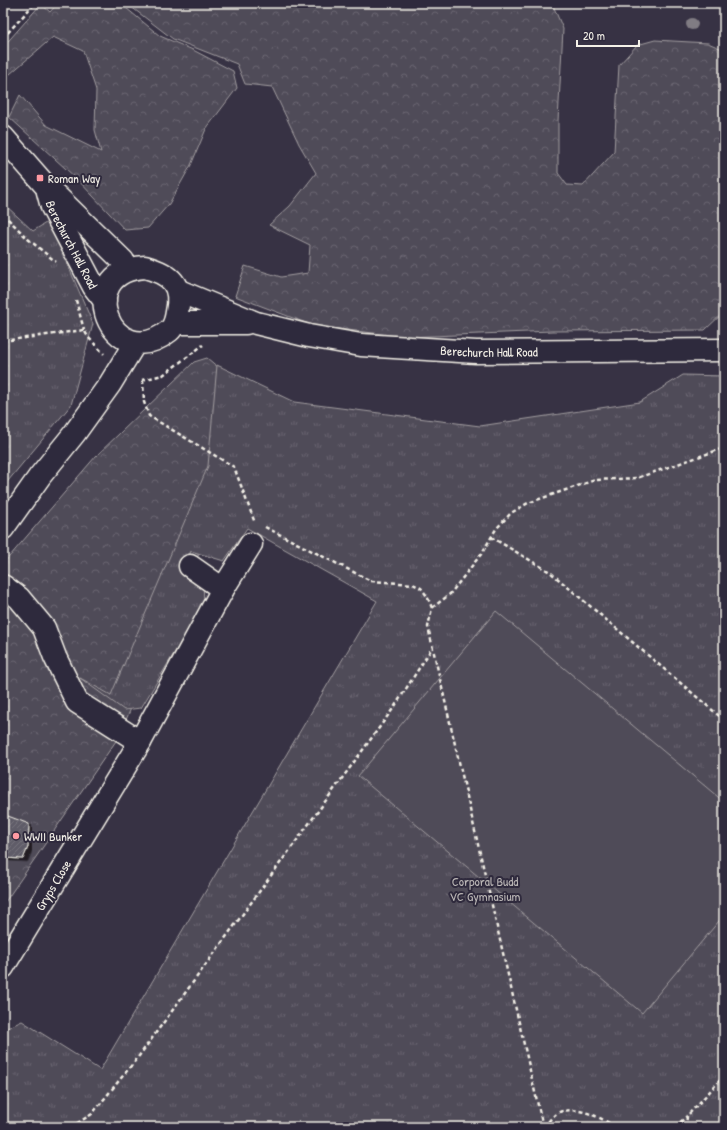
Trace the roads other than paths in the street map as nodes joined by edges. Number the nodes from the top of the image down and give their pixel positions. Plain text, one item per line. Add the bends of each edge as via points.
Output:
1 (3, 137) edge
2 (45, 185) junction
3 (126, 270) junction
4 (179, 291) junction
5 (105, 301) junction
6 (175, 323) junction
7 (256, 323) junction
8 (135, 343) junction
9 (724, 350) edge
10 (3, 528) edge
11 (251, 544) dead end
12 (190, 566) dead end
13 (3, 586) edge
14 (223, 589) junction
15 (140, 742) junction
16 (3, 967) edge

1 - 2 street, Berechurch Hall Road
2 - 3 street, Berechurch Hall Road via 123,261
2 - 5 street, Berechurch Hall Road via 52,206 94,287
3 - 4 street via 145,267 153,270 173,280
3 - 5 street via 115,276 107,286
4 - 6 street
4 - 7 street, Berechurch Hall Road
5 - 8 street via 107,316 115,332
6 - 7 street, Berechurch Hall Road
6 - 8 street via 169,331 151,341
7 - 9 street, Berechurch Hall Road via 361,345 476,352
8 - 10 street via 79,428
11 - 14 street, Gryps Close
12 - 14 street
13 - 15 street via 19,598 44,628 77,702
14 - 15 street, Gryps Close
15 - 16 street, Gryps Close

